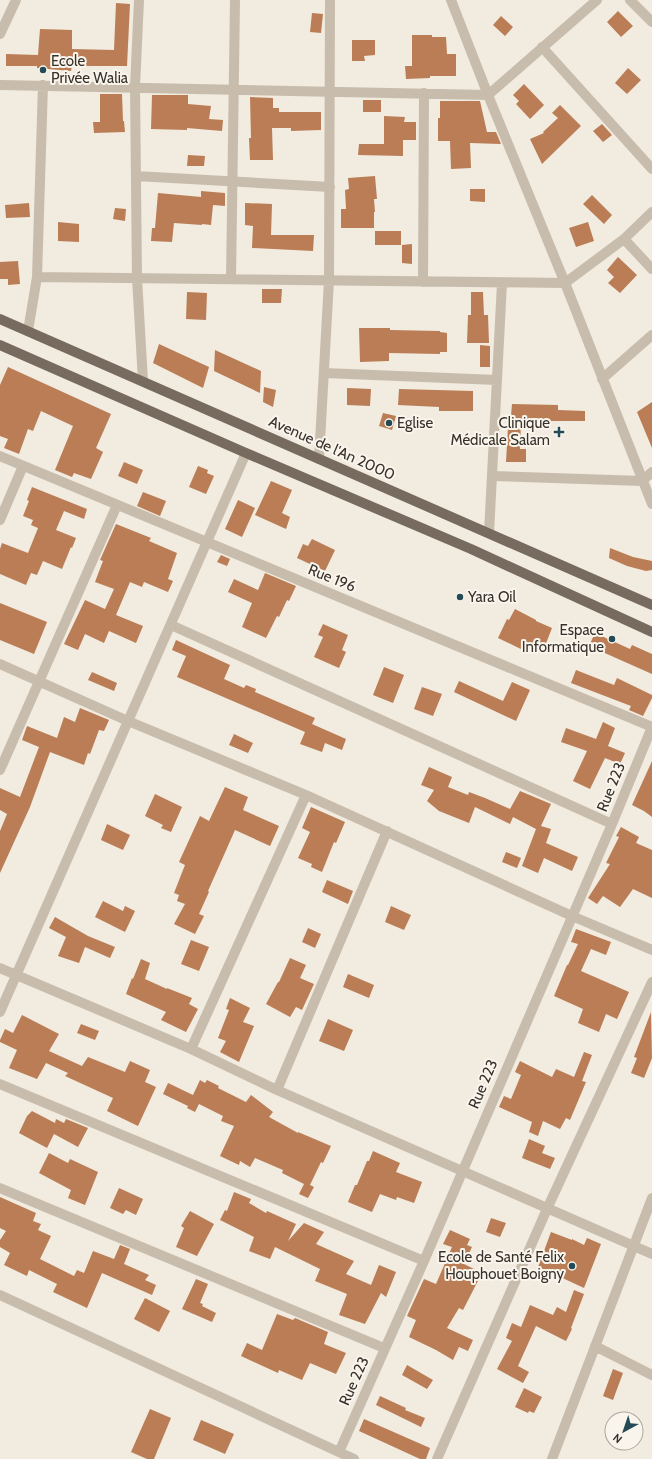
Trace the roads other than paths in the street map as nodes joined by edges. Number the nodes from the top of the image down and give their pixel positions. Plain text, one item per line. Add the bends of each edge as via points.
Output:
1 (16, 0) edge
2 (139, 0) edge
3 (235, 0) edge
4 (330, 0) edge
5 (451, 0) edge
6 (597, 0) edge
7 (630, 0) edge
8 (652, 22) edge
9 (0, 34) edge
10 (542, 47) junction
11 (0, 85) edge
12 (43, 85) junction
13 (135, 87) junction
14 (234, 89) junction
15 (330, 91) junction
16 (424, 93) junction
17 (488, 95) junction
18 (652, 169) edge
19 (136, 176) junction
20 (233, 181) junction
21 (330, 187) junction
22 (652, 212) edge
23 (624, 239) junction
24 (652, 269) edge
25 (37, 277) junction
26 (138, 278) junction
27 (231, 279) junction
28 (329, 280) junction
29 (423, 282) junction
30 (502, 283) junction
31 (565, 283) junction
32 (0, 318) edge
33 (28, 331) junction
34 (652, 335) edge
35 (0, 345) edge
36 (324, 373) junction
37 (602, 379) junction
38 (497, 380) junction
39 (143, 381) junction
40 (246, 453) junction
41 (0, 456) edge
42 (319, 458) junction
43 (23, 466) junction
44 (652, 472) edge
45 (492, 476) junction
46 (642, 481) junction
47 (652, 504) edge
48 (117, 505) junction
49 (0, 520) edge
50 (489, 533) junction
51 (207, 543) junction
52 (652, 605) edge
53 (171, 625) junction
54 (652, 632) edge
55 (0, 664) edge
56 (40, 682) junction
57 (128, 722) junction
58 (652, 727) edge
59 (0, 770) edge
60 (306, 795) junction
61 (612, 824) junction
62 (388, 832) junction
63 (572, 916) junction
64 (652, 950) edge
65 (0, 968) edge
66 (16, 975) junction
67 (652, 982) edge
68 (0, 1012) edge
69 (191, 1049) junction
70 (0, 1084) edge
71 (277, 1090) junction
72 (461, 1171) junction
73 (0, 1188) edge
74 (652, 1198) edge
75 (547, 1209) junction
76 (634, 1246) junction
77 (652, 1254) edge
78 (424, 1261) junction
79 (0, 1295) edge
80 (595, 1346) junction
81 (384, 1348) junction
82 (652, 1375) edge
83 (339, 1452) junction
84 (354, 1459) edge
85 (436, 1459) edge
86 (552, 1459) edge

1 - 9 street
2 - 13 street
3 - 14 street
4 - 15 street
5 - 17 street
6 - 10 street
7 - 8 street
10 - 17 street
10 - 18 street
11 - 12 street
12 - 13 street
12 - 25 street
13 - 14 street
13 - 19 street
14 - 15 street
14 - 20 street
15 - 16 street
15 - 21 street
16 - 17 street
16 - 29 street
17 - 31 street
19 - 20 street
19 - 26 street
20 - 21 street
20 - 27 street
21 - 28 street
22 - 23 street
23 - 24 street
23 - 31 street
25 - 26 street
25 - 33 street
26 - 27 street
26 - 39 street
27 - 28 street
28 - 29 street
28 - 36 street
29 - 30 street
30 - 31 street
30 - 38 street
31 - 37 street
32 - 33 main road, Avenue de l'An 2000
33 - 39 main road, Avenue de l'An 2000
34 - 37 street
35 - 40 main road
36 - 38 street
36 - 42 street
37 - 46 street
38 - 45 street
39 - 42 main road, Avenue de l'An 2000
40 - 51 street
40 - 54 main road via 471,549
41 - 43 street, Rue 196
42 - 50 main road, Avenue de l'An 2000
43 - 48 street, Rue 196
43 - 49 street
44 - 46 street
45 - 46 street
45 - 50 street
46 - 47 street
48 - 51 street, Rue 196
48 - 56 street
50 - 52 main road, Avenue de l'An 2000
51 - 53 street
51 - 58 street, Rue 196
53 - 57 street
53 - 61 street
55 - 56 street
56 - 57 street
56 - 59 street
57 - 60 street
57 - 66 street
58 - 61 street, Rue 223
60 - 62 street
60 - 69 street
61 - 63 street, Rue 223
62 - 63 street
62 - 71 street
63 - 64 street
63 - 72 street, Rue 223
65 - 66 street
66 - 68 street
66 - 69 street
67 - 75 street
69 - 71 street
70 - 78 street
71 - 72 street
72 - 75 street
72 - 78 street, Rue 223
73 - 81 street
74 - 76 street
75 - 76 street
75 - 85 street
76 - 77 street
76 - 80 street
78 - 81 street, Rue 223
79 - 83 street
80 - 82 street
80 - 86 street
81 - 83 street, Rue 223
83 - 84 street

